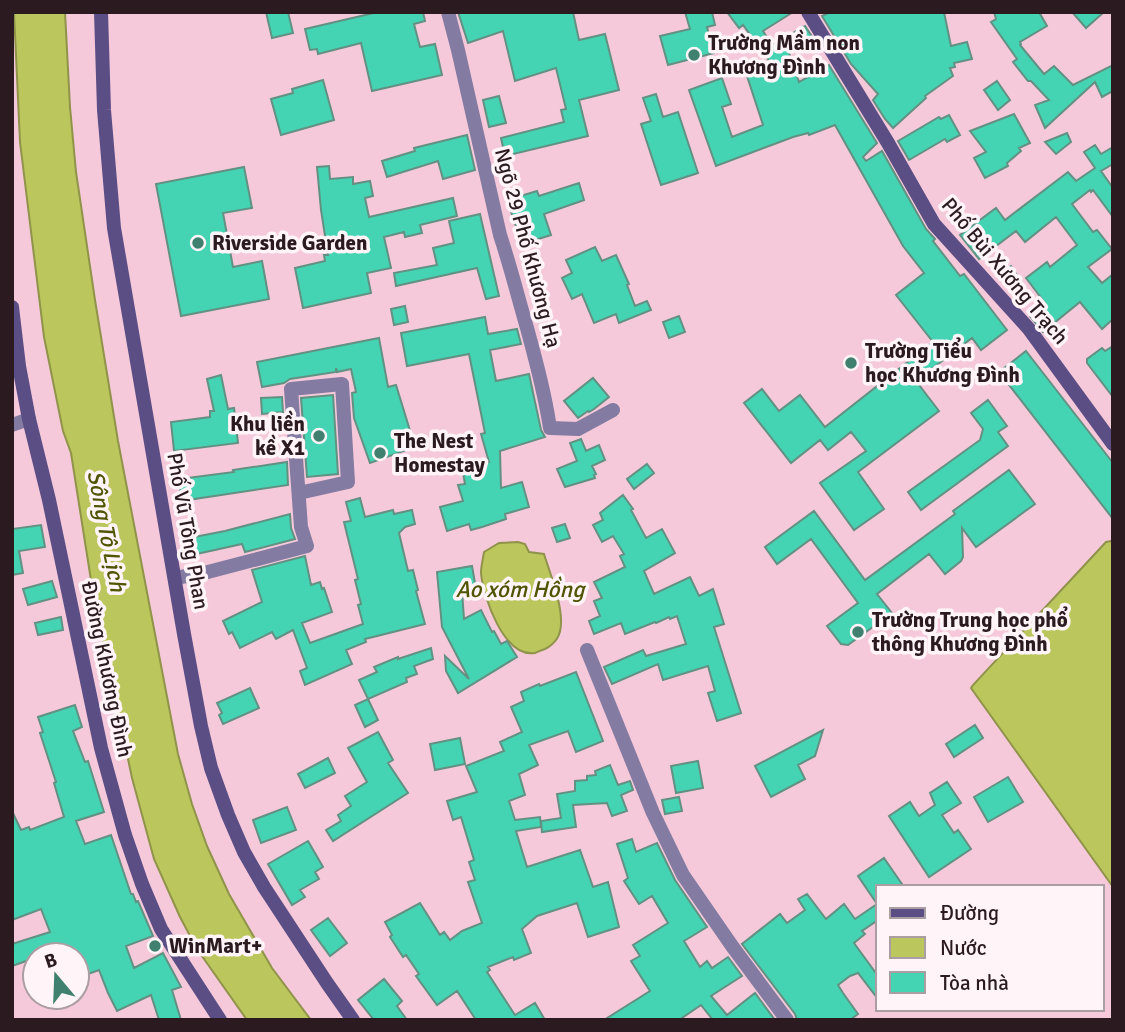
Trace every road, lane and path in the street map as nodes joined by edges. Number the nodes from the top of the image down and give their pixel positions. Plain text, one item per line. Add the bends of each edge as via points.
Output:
1 (101, 12) edge
2 (448, 12) edge
3 (808, 12) edge
4 (12, 307) edge
5 (613, 410) dead end
6 (30, 419) junction
7 (12, 425) edge
8 (1113, 444) edge
9 (299, 493) junction
10 (175, 578) junction
11 (587, 650) dead end
12 (220, 1020) edge
13 (353, 1020) edge
14 (787, 1020) edge

1 - 10 main road, Phố Vũ Tông Phan via 114,228
2 - 5 street, Ngõ 29 Phố Khương Hạ via 550,428 578,429
3 - 8 main road, Phố Bùi Xương Trạch via 934,224 1029,329
4 - 6 main road, Đường Khương Đình
6 - 7 street
6 - 12 main road, Đường Khương Đình via 101,748 125,835 161,929
9 - 9 street via 291,389 342,384 348,482
9 - 10 street via 307,546
10 - 13 main road, Phố Vũ Tông Phan via 201,726 228,815 264,887
11 - 14 street via 683,875

